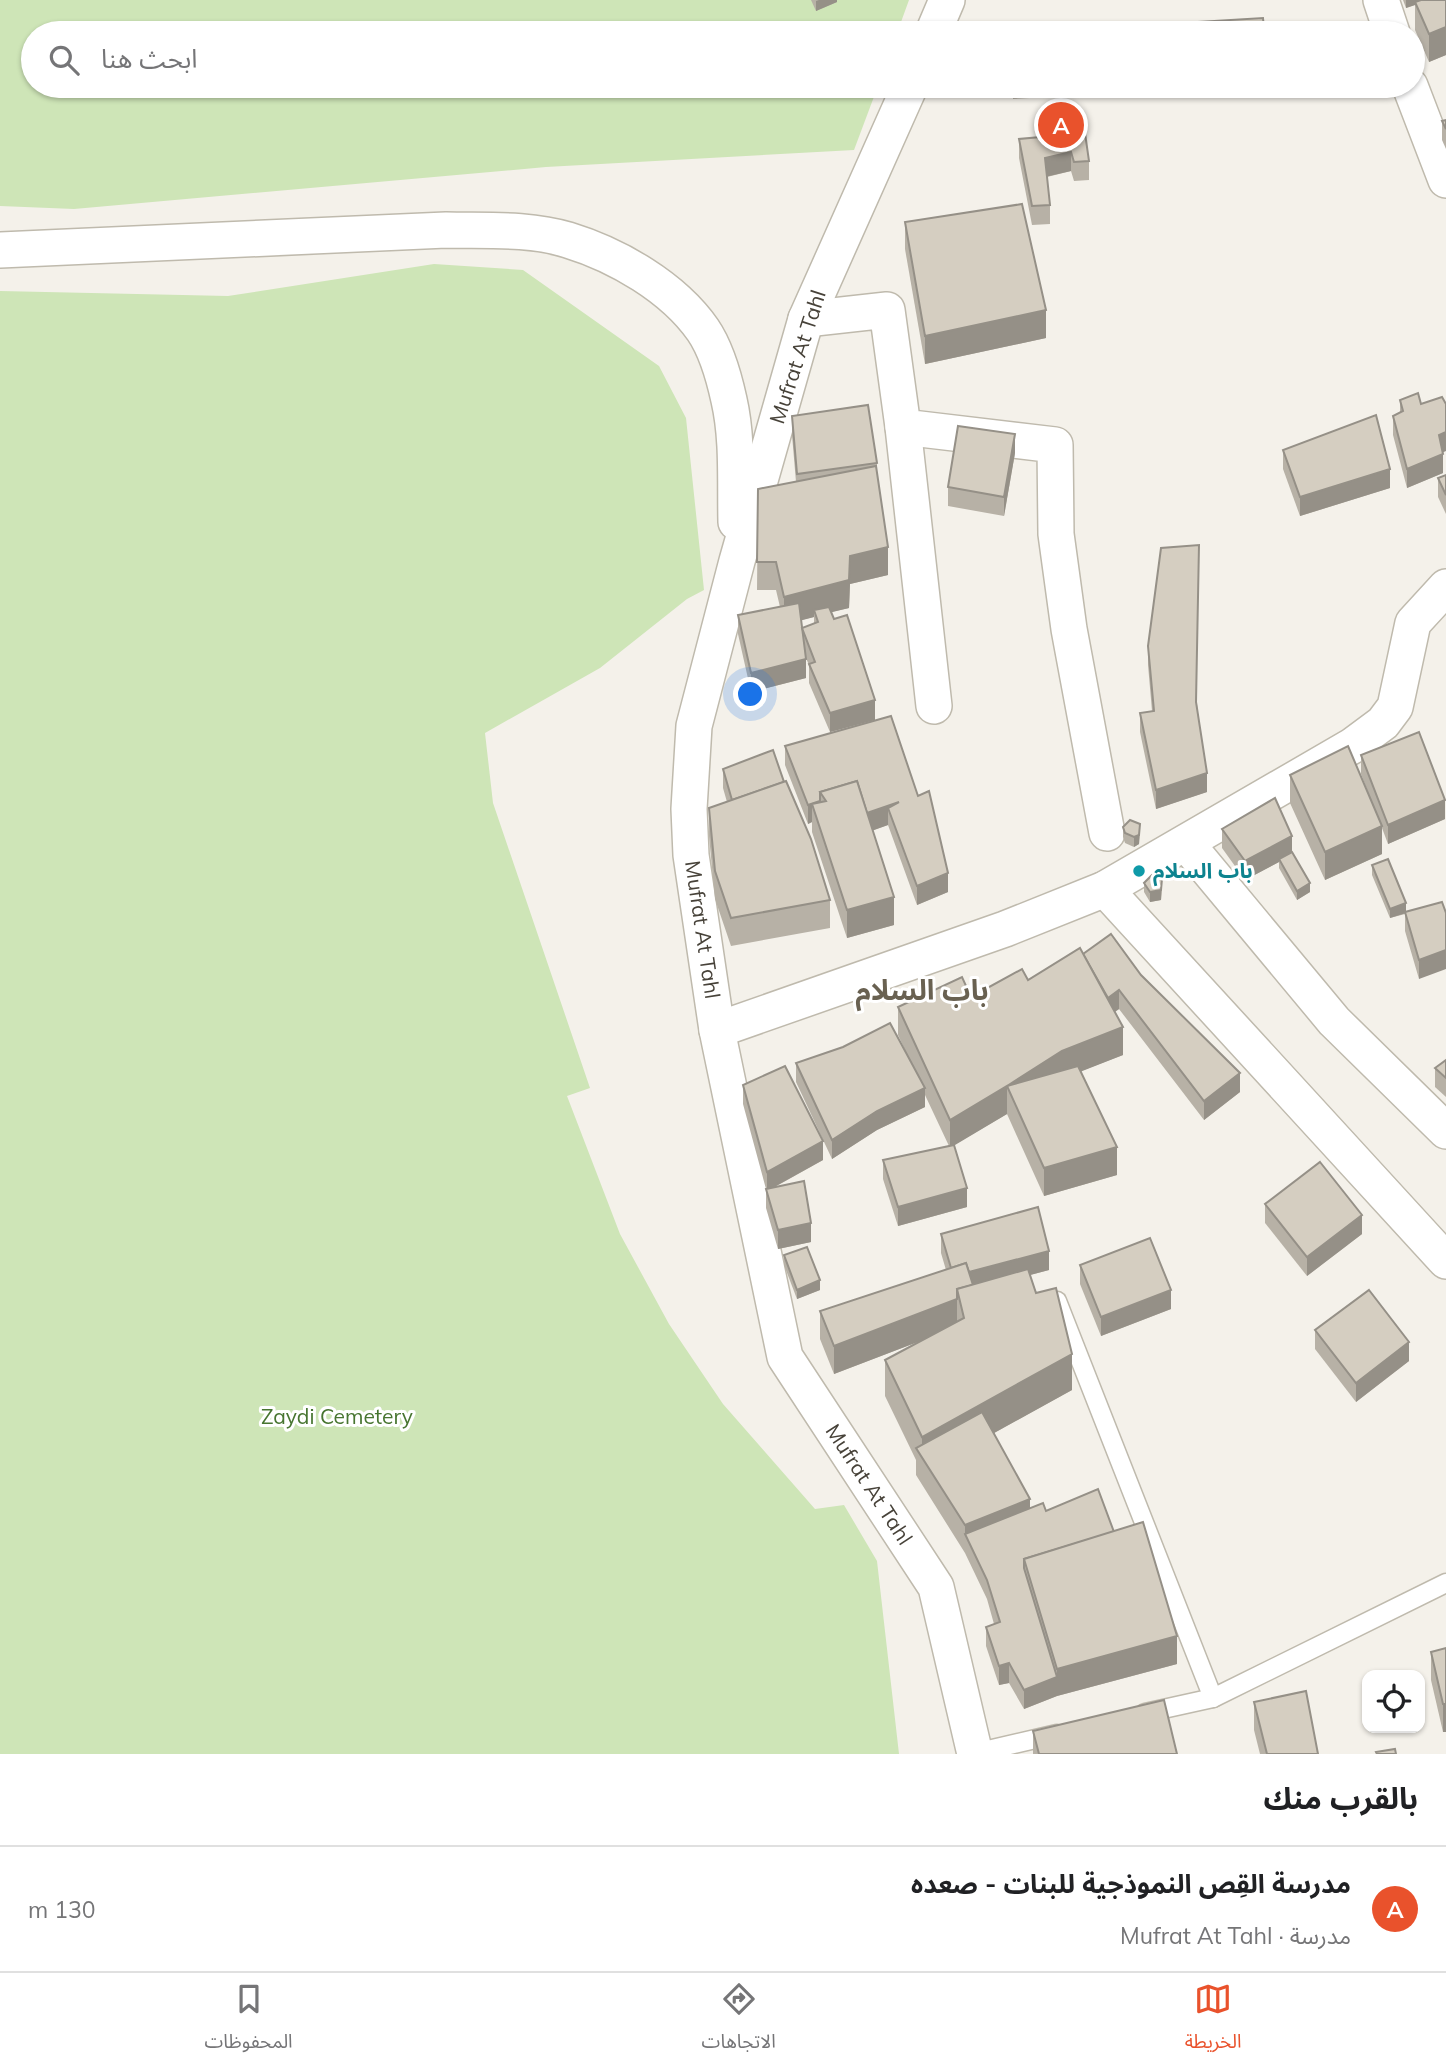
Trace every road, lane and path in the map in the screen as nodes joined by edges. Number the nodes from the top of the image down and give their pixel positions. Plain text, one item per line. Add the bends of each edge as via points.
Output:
1 (947, 0) edge
2 (1381, 0) edge
3 (938, 21) edge
4 (1388, 21) edge
5 (904, 98) edge
6 (1415, 98) edge
7 (1446, 180) edge
8 (0, 250) edge
9 (806, 319) junction
10 (903, 427) junction
11 (737, 561) junction
12 (1446, 587) edge
13 (934, 706) dead end
14 (1107, 833) dead end
15 (1186, 843) junction
16 (1105, 889) junction
17 (717, 1030) junction
18 (1446, 1131) edge
19 (1446, 1261) edge
20 (1057, 1301) edge
21 (1446, 1583) edge
22 (1213, 1698) junction
23 (1134, 1716) edge
24 (1081, 1728) edge
25 (975, 1754) edge

1 - 3 street
2 - 4 street
5 - 9 street, Mufrat At Tahl
6 - 7 street
8 - 11 street via 474,231 567,239 614,259 657,285 704,332 729,401 735,444
9 - 10 street via 887,310
9 - 11 street, Mufrat At Tahl
10 - 13 street
10 - 14 street via 1055,445 1056,534
11 - 17 street, Mufrat At Tahl via 696,715 691,777 691,855
12 - 15 street via 1413,623 1395,707 1382,723 1352,746
15 - 16 street
15 - 18 street via 1334,1021
16 - 17 street
16 - 19 street
17 - 25 street, Mufrat At Tahl via 785,1357 936,1587
20 - 22 lane
21 - 22 lane
22 - 23 lane
24 - 25 lane

